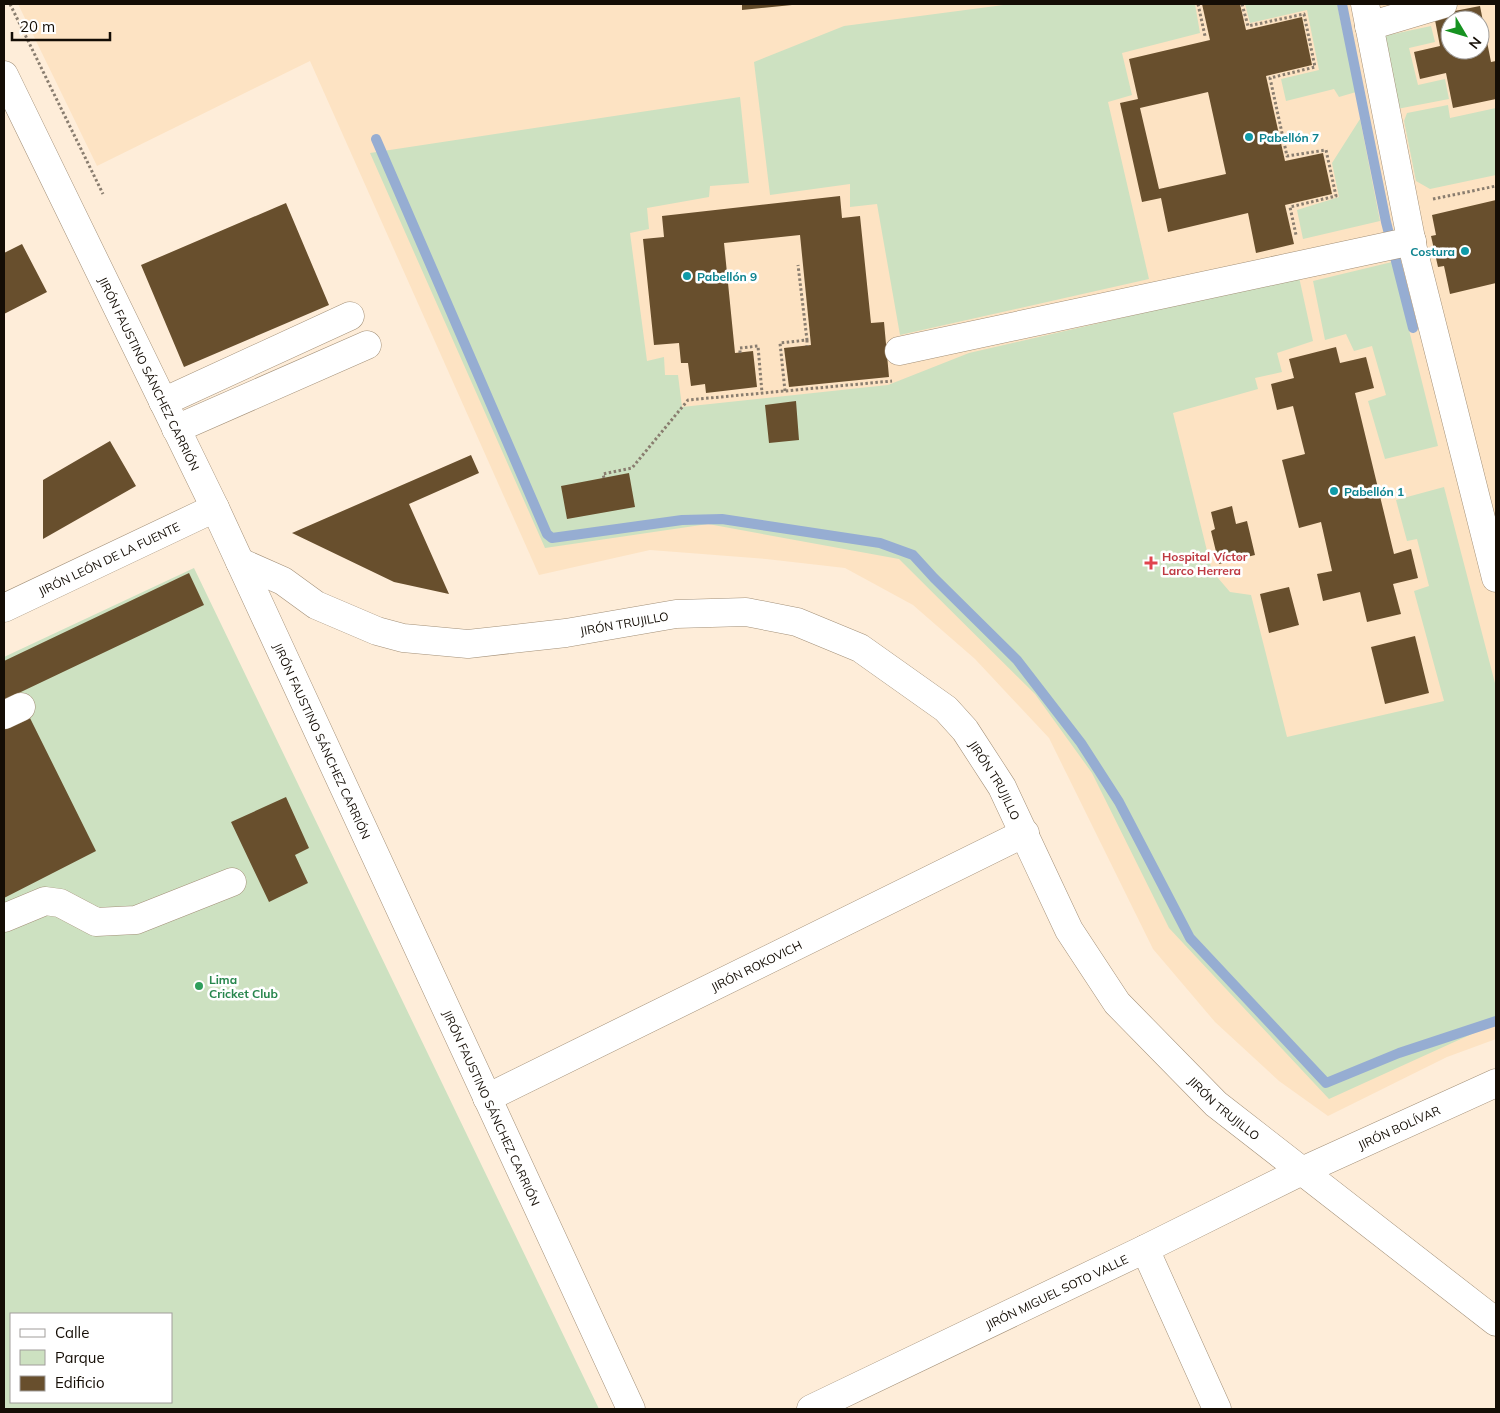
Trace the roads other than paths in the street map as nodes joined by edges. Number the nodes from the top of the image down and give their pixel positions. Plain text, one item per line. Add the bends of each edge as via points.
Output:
1 (1443, 4) edge
2 (1367, 15) edge
3 (4, 75) edge
4 (1399, 243) junction
5 (350, 316) dead end
6 (367, 345) dead end
7 (899, 351) dead end
8 (163, 402) junction
9 (176, 429) junction
10 (215, 508) junction
11 (240, 562) junction
12 (1496, 578) edge
13 (316, 605) junction
14 (4, 608) edge
15 (275, 637) junction
16 (1025, 833) junction
17 (232, 882) dead end
18 (4, 918) edge
19 (1496, 1082) edge
20 (487, 1098) junction
21 (1302, 1171) junction
22 (1145, 1249) junction
23 (1496, 1322) edge
24 (631, 1409) edge
25 (811, 1409) edge
26 (1217, 1409) edge

1 - 2 street
2 - 4 street via 1406,205
3 - 8 street, JIRÓN FAUSTINO SÁNCHEZ CARRIÓN
4 - 7 street
4 - 12 street
5 - 8 street
6 - 9 street
8 - 9 street, JIRÓN FAUSTINO SÁNCHEZ CARRIÓN
9 - 10 street, JIRÓN FAUSTINO SÁNCHEZ CARRIÓN
10 - 11 street, JIRÓN FAUSTINO SÁNCHEZ CARRIÓN
10 - 14 street, JIRÓN LEÓN DE LA FUENTE
11 - 13 street, JIRÓN TRUJILLO via 283,581
11 - 15 street, JIRÓN FAUSTINO SÁNCHEZ CARRIÓN
13 - 15 street, JIRÓN TRUJILLO via 294,606 281,616
13 - 16 street, JIRÓN TRUJILLO via 394,636 468,644 547,636 676,614 746,612 797,622 860,648 946,708 982,754
15 - 20 street, JIRÓN FAUSTINO SÁNCHEZ CARRIÓN
16 - 20 street, JIRÓN ROKOVICH
16 - 21 street, JIRÓN TRUJILLO via 1069,930 1116,1003 1216,1104
17 - 18 street via 136,920 96,922 60,903 45,901
19 - 21 street, JIRÓN BOLÍVAR
20 - 24 street, JIRÓN FAUSTINO SÁNCHEZ CARRIÓN
21 - 22 street, JIRÓN MIGUEL SOTO VALLE
21 - 23 street, JIRÓN TRUJILLO
22 - 25 street, JIRÓN MIGUEL SOTO VALLE
22 - 26 street

